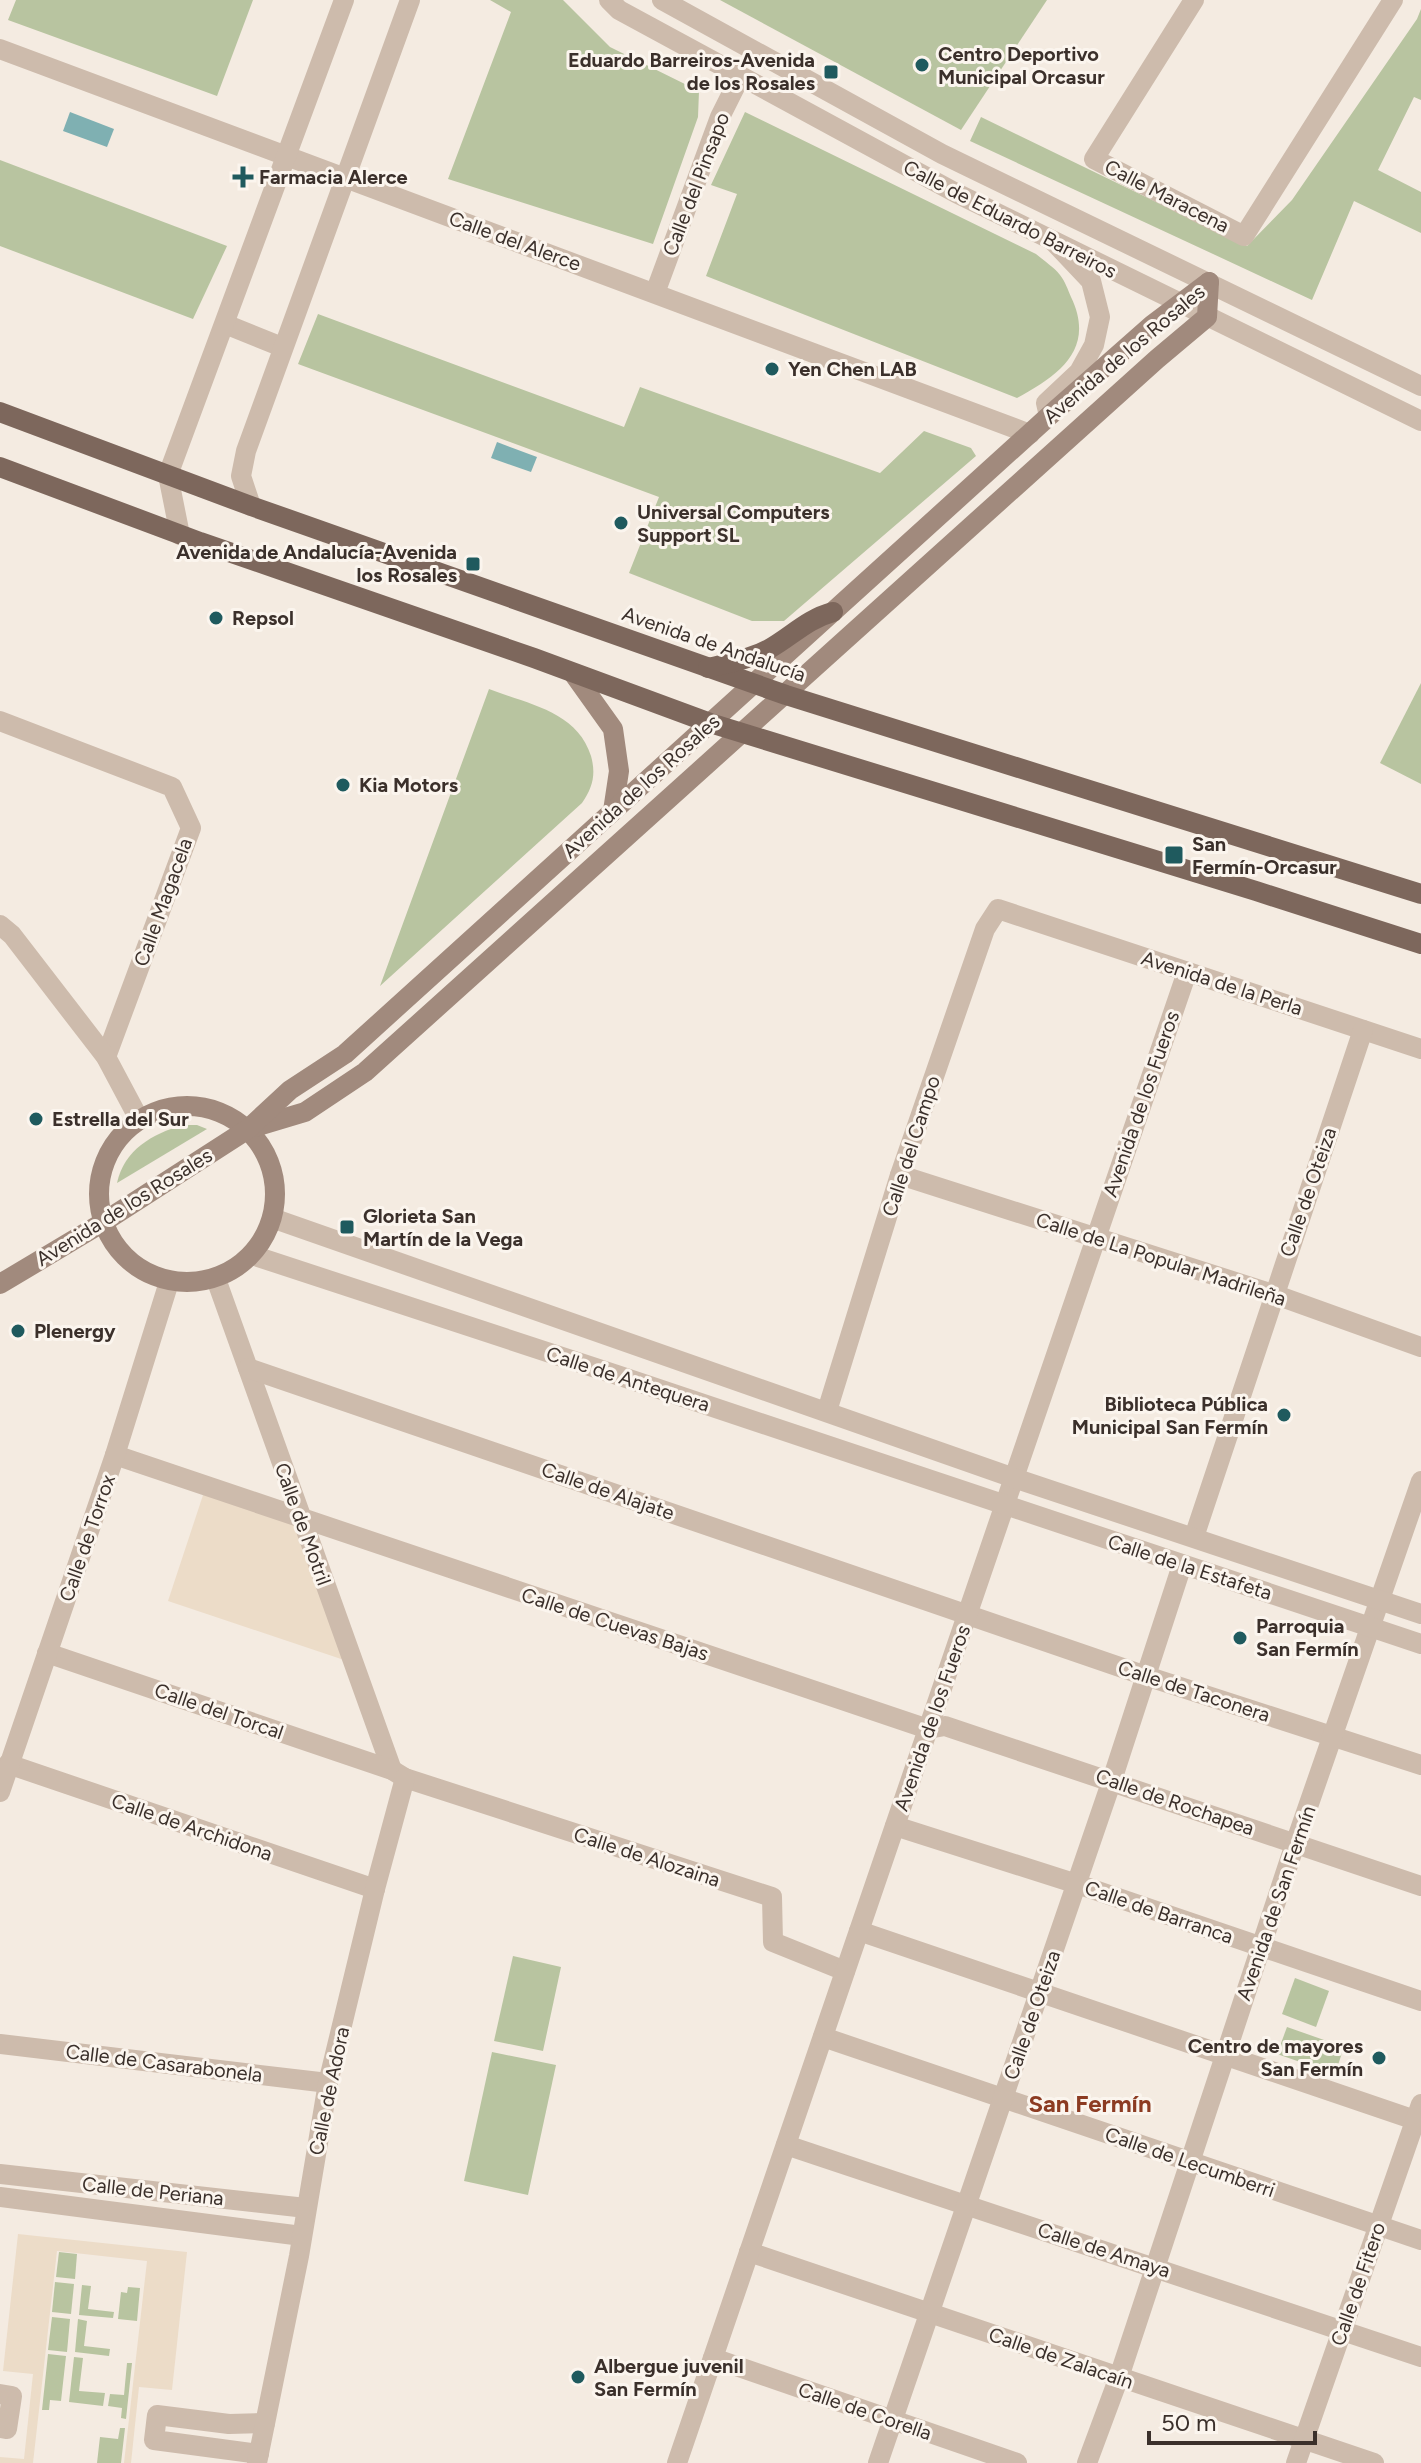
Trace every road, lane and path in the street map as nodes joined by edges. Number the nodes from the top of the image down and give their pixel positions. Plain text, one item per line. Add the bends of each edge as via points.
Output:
1 (344, 0) edge
2 (410, 0) edge
3 (609, 0) edge
4 (662, 0) edge
5 (1194, 0) edge
6 (1393, 0) edge
7 (0, 49) edge
8 (740, 77) junction
9 (287, 156) junction
10 (345, 178) junction
11 (1054, 242) junction
12 (1209, 282) junction
13 (655, 293) junction
14 (1178, 303) junction
15 (1207, 317) junction
16 (225, 324) junction
17 (282, 347) junction
18 (1421, 386) edge
19 (0, 412) edge
20 (1049, 416) junction
21 (1421, 421) edge
22 (1030, 434) junction
23 (0, 467) edge
24 (168, 475) junction
25 (251, 506) junction
26 (180, 535) junction
27 (833, 612) junction
28 (708, 668) junction
29 (573, 673) junction
30 (753, 684) junction
31 (786, 695) junction
32 (0, 721) edge
33 (710, 723) junction
34 (742, 733) junction
35 (613, 811) junction
36 (1421, 894) edge
37 (1023, 916) joint
38 (0, 925) edge
39 (1421, 944) edge
40 (1187, 972) junction
41 (1363, 1030) junction
42 (1421, 1049) edge
43 (106, 1057) junction
44 (139, 1119) junction
45 (248, 1129) junction
46 (900, 1175) junction
47 (272, 1218) junction
48 (102, 1223) junction
49 (1096, 1239) junction
50 (252, 1255) junction
51 (216, 1279) junction
52 (169, 1282) junction
53 (0, 1284) edge
54 (1273, 1294) junction
55 (1421, 1347) edge
56 (248, 1368) junction
57 (827, 1411) junction
58 (115, 1455) junction
59 (1014, 1478) junction
60 (1421, 1481) edge
61 (1004, 1505) junction
62 (302, 1520) junction
63 (1194, 1537) junction
64 (1182, 1565) junction
65 (1380, 1600) junction
66 (967, 1614) junction
67 (1421, 1614) edge
68 (1371, 1628) junction
69 (1421, 1644) edge
70 (47, 1653) junction
71 (1146, 1676) junction
72 (928, 1729) junction
73 (1332, 1736) junction
74 (8, 1764) junction
75 (1421, 1765) edge
76 (398, 1774) junction
77 (1112, 1780) junction
78 (0, 1792) edge
79 (895, 1826) junction
80 (1295, 1844) junction
81 (1077, 1884) junction
82 (1421, 1886) edge
83 (375, 1889) junction
84 (859, 1931) junction
85 (1261, 1946) junction
86 (845, 1971) junction
87 (1039, 1992) junction
88 (1421, 2001) edge
89 (823, 2037) junction
90 (0, 2044) edge
91 (1224, 2055) junction
92 (328, 2083) junction
93 (1003, 2099) junction
94 (1419, 2115) edge
95 (786, 2145) junction
96 (1189, 2161) junction
97 (0, 2174) edge
98 (0, 2197) edge
99 (966, 2206) junction
100 (306, 2208) junction
101 (1378, 2226) junction
102 (302, 2236) junction
103 (1421, 2240) edge
104 (749, 2252) junction
105 (1155, 2266) junction
106 (929, 2313) junction
107 (1342, 2331) junction
108 (1421, 2357) edge
109 (713, 2358) junction
110 (1119, 2377) junction
111 (0, 2394) edge
112 (893, 2420) junction
113 (265, 2423) junction
114 (0, 2428) edge
115 (1304, 2439) junction
116 (258, 2459) edge
117 (679, 2463) edge
118 (878, 2463) edge
119 (1017, 2463) edge
120 (1087, 2463) edge
121 (1296, 2463) edge
122 (1374, 2463) edge

1 - 9 street
2 - 10 street
3 - 8 street, Calle de Eduardo Barreiros
4 - 12 street, Calle de Eduardo Barreiros via 942,154
5 - 6 street, Calle Maracena via 1094,159 1244,236
7 - 9 street, Calle del Alerce
8 - 11 street, Calle de Eduardo Barreiros
8 - 13 street, Calle del Pinsapo
9 - 10 street, Calle del Alerce
9 - 16 street
10 - 13 street, Calle del Alerce
10 - 17 street
11 - 14 street, Calle de Eduardo Barreiros
11 - 20 street via 1091,281 1100,317 1094,345 1079,372 1046,403
12 - 14 main road, Avenida de los Rosales
12 - 15 main road, Avenida de los Rosales
12 - 18 street, Calle de Eduardo Barreiros
13 - 22 street, Calle del Alerce
14 - 15 street, Calle de Eduardo Barreiros
14 - 20 main road, Avenida de los Rosales
15 - 21 street, Calle de Eduardo Barreiros
15 - 31 main road, Avenida de los Rosales
16 - 17 street
16 - 24 street
17 - 25 street via 241,466
19 - 24 main road, Avenida de Andalucía
20 - 22 main road, Avenida de los Rosales
22 - 27 main road, Avenida de los Rosales
23 - 26 main road
24 - 25 main road, Avenida de Andalucía
24 - 26 street
25 - 28 main road, Avenida de Andalucía
26 - 29 main road
27 - 28 main road via 812,617 765,651
27 - 30 main road, Avenida de los Rosales
28 - 30 main road, Avenida de Andalucía
29 - 33 main road
29 - 35 main road via 613,729 619,771
30 - 31 main road, Avenida de Andalucía
30 - 33 main road, Avenida de los Rosales
31 - 34 main road, Avenida de los Rosales
31 - 36 main road, Avenida de Andalucía
32 - 43 street, Calle Magacela via 172,787 191,828
33 - 34 main road
33 - 35 main road, Avenida de los Rosales
34 - 39 main road
34 - 45 main road, Avenida de los Rosales via 365,1072 305,1112
35 - 45 main road, Avenida de los Rosales via 345,1054 290,1090
37 - 40 street, Avenida de la Perla
37 - 46 street, Calle del Campo via 998,909 985,929
38 - 43 street
40 - 41 street, Avenida de la Perla
40 - 49 street, Avenida de los Fueros
41 - 42 street, Avenida de la Perla
41 - 54 street, Calle de Oteiza
43 - 44 street
44 - 45 main road via 166,1108 196,1105 223,1113
44 - 48 main road via 117,1139 103,1164 97,1194
45 - 47 main road via 272,1170
45 - 48 main road, Avenida de los Rosales
46 - 49 street, Calle de La Popular Madrileña
46 - 57 street, Calle del Campo
47 - 50 main road
47 - 57 street, Calle de Antequera
48 - 52 main road via 117,1250 140,1271
48 - 53 main road, Avenida de los Rosales
49 - 54 street, Calle de La Popular Madrileña
49 - 59 street, Avenida de los Fueros
50 - 51 main road
50 - 61 street, Calle de Antequera
51 - 52 main road
51 - 56 street, Calle de Motril
52 - 58 street, Calle de Torrox
54 - 55 street, Calle de La Popular Madrileña
54 - 63 street, Calle de Oteiza
56 - 62 street, Calle de Motril
56 - 66 street, Calle de Alajate
57 - 59 street, Calle de Antequera
58 - 62 street, Calle de Cuevas Bajas
58 - 70 street, Calle de Torrox
59 - 61 street, Avenida de los Fueros
59 - 63 street, Calle de la Estafeta
60 - 65 street, Avenida de San Fermín
61 - 64 street, Calle de la Estafeta
61 - 66 street, Avenida de los Fueros
62 - 72 street, Calle de Cuevas Bajas
62 - 76 street, Calle de Motril
63 - 65 street, Calle de la Estafeta
64 - 68 street, Calle de la Estafeta
64 - 71 street, Calle de Oteiza
65 - 67 street, Calle de la Estafeta
65 - 68 street, Avenida de San Fermín
66 - 71 street, Calle de Taconera
66 - 72 street, Avenida de los Fueros
68 - 69 street, Calle de la Estafeta
68 - 73 street, Avenida de San Fermín
70 - 74 street, Calle de Torrox
70 - 76 street, Calle del Torcal
71 - 73 street, Calle de Taconera
71 - 77 street, Calle de Oteiza
72 - 77 street, Calle de Rochapea via 945,1726
72 - 79 street, Avenida de los Fueros
73 - 75 street, Calle de Taconera
73 - 80 street, Avenida de San Fermín
74 - 78 street, Calle de Torrox
74 - 83 street, Calle de Archidona
76 - 83 street, Calle de Adora
76 - 86 street, Calle de Alozaina via 772,1897 773,1942
77 - 80 street, Calle de Rochapea
77 - 81 street, Calle de Oteiza
79 - 81 street, Calle de Barranca
79 - 84 street, Avenida de los Fueros
80 - 82 street, Calle de Rochapea
80 - 85 street, Avenida de San Fermín
81 - 85 street, Calle de Barranca
81 - 87 street, Calle de Oteiza
83 - 92 street, Calle de Adora
84 - 86 street, Avenida de los Fueros
84 - 87 street
85 - 88 street, Calle de Barranca
85 - 91 street, Avenida de San Fermín
86 - 89 street, Avenida de los Fueros
87 - 91 street
87 - 93 street, Calle de Oteiza
89 - 93 street, Calle de Lecumberri
89 - 95 street, Avenida de los Fueros
90 - 92 street, Calle de Casarabonela
91 - 94 street
91 - 96 street, Avenida de San Fermín
92 - 100 street, Calle de Adora
93 - 96 street, Calle de Lecumberri
93 - 99 street, Calle de Oteiza
94 - 101 street, Calle de Fitero
95 - 99 street, Calle de Amaya
95 - 104 street, Avenida de los Fueros
96 - 101 street, Calle de Lecumberri
96 - 105 street, Avenida de San Fermín
97 - 100 street, Calle de Periana
98 - 102 street, Calle de Periana
99 - 105 street, Calle de Amaya
99 - 106 street, Calle de Oteiza
100 - 102 street, Calle de Adora
101 - 103 street, Calle de Lecumberri
101 - 107 street, Calle de Fitero
102 - 113 street, Calle de Adora
104 - 106 street, Calle de Zalacaín
104 - 109 street, Avenida de los Fueros
105 - 107 street, Calle de Amaya
105 - 110 street, Avenida de San Fermín
106 - 110 street, Calle de Zalacaín
106 - 112 street, Calle de Oteiza
107 - 108 street, Calle de Amaya
107 - 115 street, Calle de Fitero
109 - 112 street, Calle de Corella
109 - 117 street, Avenida de los Fueros
110 - 115 street, Calle de Zalacaín
110 - 120 street, Avenida de San Fermín
111 - 114 street via 12,2396 7,2429
112 - 118 street, Calle de Oteiza
112 - 119 street, Calle de Corella
113 - 116 street, Calle de Adora
113 - 116 street, Calle de Adora via 157,2415 154,2440
115 - 121 street, Calle de Fitero
115 - 122 street, Calle de Zalacaín

